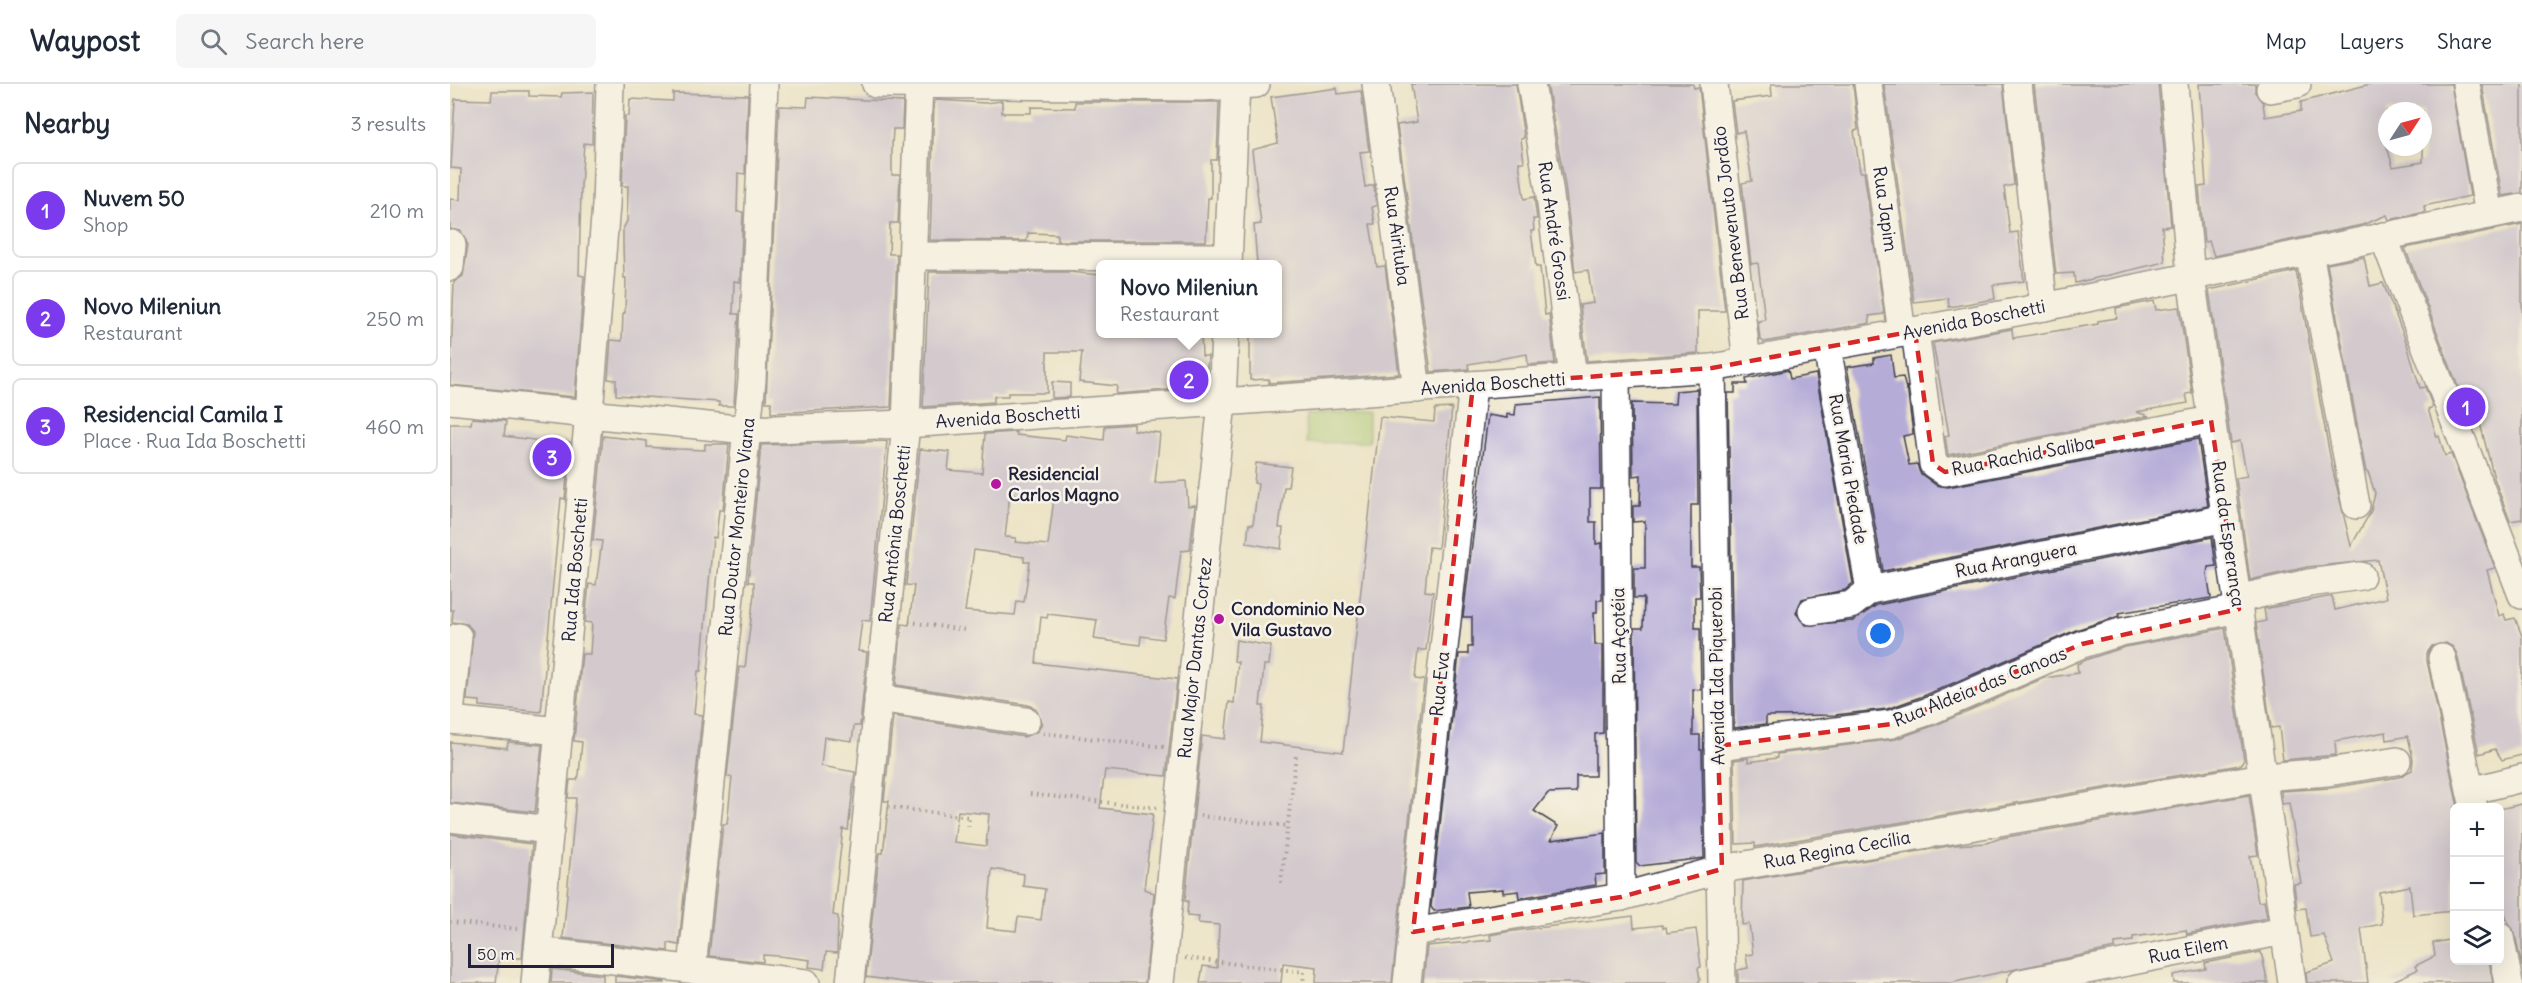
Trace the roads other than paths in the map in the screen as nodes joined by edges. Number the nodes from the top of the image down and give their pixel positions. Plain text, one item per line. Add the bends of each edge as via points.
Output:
1 (610, 84) edge
2 (764, 84) edge
3 (876, 84) edge
4 (919, 84) edge
5 (1376, 84) edge
6 (1532, 84) edge
7 (1714, 84) edge
8 (1868, 84) edge
9 (2018, 84) edge
10 (2174, 84) edge
11 (2297, 84) edge
12 (2466, 84) edge
13 (1242, 85) edge
14 (2270, 89) dead end
15 (2522, 208) edge
16 (2488, 215) junction
17 (2383, 237) junction
18 (2309, 252) junction
19 (913, 256) junction
20 (1165, 260) edge
21 (1228, 260) edge
22 (2191, 277) junction
23 (2044, 307) junction
24 (1909, 332) junction
25 (1225, 338) edge
26 (1827, 347) junction
27 (1747, 362) junction
28 (1713, 368) junction
29 (1616, 375) junction
30 (1573, 378) junction
31 (1473, 385) junction
32 (1417, 389) junction
33 (450, 400) edge
34 (1222, 403) junction
35 (589, 413) junction
36 (2211, 420) junction
37 (906, 424) junction
38 (747, 430) junction
39 (2356, 505) dead end
40 (2226, 518) junction
41 (2361, 576) dead end
42 (1870, 590) junction
43 (2522, 595) edge
44 (2238, 604) junction
45 (1812, 611) dead end
46 (462, 637) edge
47 (2442, 658) dead end
48 (878, 698) junction
49 (450, 714) edge
50 (450, 720) edge
51 (1029, 726) road end
52 (560, 731) junction
53 (1718, 746) junction
54 (2397, 761) dead end
55 (2263, 777) junction
56 (2522, 778) edge
57 (2472, 799) edge
58 (450, 818) edge
59 (550, 830) junction
60 (1722, 869) junction
61 (1622, 897) junction
62 (2284, 931) junction
63 (1413, 932) junction
64 (539, 941) junction
65 (2504, 960) edge
66 (692, 969) junction
67 (535, 983) edge
68 (806, 983) edge
69 (850, 983) edge
70 (1160, 983) edge
71 (1407, 983) edge
72 (1722, 983) edge
73 (2020, 983) edge
74 (2292, 983) edge
75 (2509, 983) edge

1 - 35 street, Rua Ida Boschetti via 606,205
2 - 38 street, Rua Doutor Monteiro Viana
3 - 4 street
4 - 13 street
4 - 19 street, Rua Antônia Boschetti
5 - 32 street, Rua Airituba
6 - 30 street, Rua André Grossi
7 - 27 street, Rua Benevenuto Jordão
8 - 24 street, Rua Japim
9 - 23 street
10 - 22 street, Rua da Esperança
11 - 14 street
12 - 16 street
13 - 21 street
15 - 16 street, Avenida Boschetti
16 - 17 street, Avenida Boschetti
17 - 18 street, Avenida Boschetti
17 - 43 street
18 - 22 street, Avenida Boschetti
18 - 39 street
19 - 20 street
19 - 37 street, Rua Antônia Boschetti
22 - 23 street, Avenida Boschetti
22 - 36 street, Rua da Esperança
23 - 24 street, Avenida Boschetti
24 - 26 street, Avenida Boschetti
24 - 36 street, Rua Rachid Saliba via 1933,464 1945,472
25 - 34 street, Rua Major Dantas Cortez
26 - 27 street, Avenida Boschetti
26 - 42 street, Rua Maria Piedade
27 - 28 street, Avenida Boschetti
28 - 29 street, Avenida Boschetti
28 - 53 street, Avenida Ida Piquerobi
29 - 30 street, Avenida Boschetti
29 - 61 street, Rua Açotéia
30 - 31 street, Avenida Boschetti
31 - 32 street, Avenida Boschetti
31 - 63 street, Rua Eva
32 - 34 street, Avenida Boschetti
33 - 35 street, Avenida Boschetti
34 - 37 street, Avenida Boschetti
34 - 70 street, Rua Major Dantas Cortez
35 - 38 street, Avenida Boschetti
35 - 52 street, Rua Ida Boschetti
36 - 40 street, Rua da Esperança
37 - 38 street, Avenida Boschetti
37 - 48 street, Rua Antônia Boschetti
38 - 66 street, Rua Doutor Monteiro Viana
40 - 42 street, Rua Aranguera
40 - 44 street, Rua da Esperança
41 - 44 street, Rua Aldeia das Canoas via 2309,583
42 - 45 street, Rua Aranguera via 1851,605
44 - 53 street, Rua Aldeia das Canoas via 2082,644 1891,724
44 - 55 street, Rua da Esperança
46 - 49 street
47 - 57 street
48 - 51 street
48 - 69 street, Rua Antônia Boschetti
50 - 52 street
52 - 59 street, Rua Ida Boschetti
53 - 60 street, Avenida Ida Piquerobi
54 - 55 street, Rua Regina Cecília
55 - 60 street, Rua Regina Cecília
55 - 62 street, Rua da Esperança
56 - 57 street
58 - 59 street
59 - 64 street, Rua Ida Boschetti
60 - 61 street, Rua Regina Cecília
60 - 72 street, Avenida Ida Piquerobi
61 - 63 street, Rua Regina Cecília
62 - 73 street, Rua Eilem
62 - 74 street, Rua da Esperança
63 - 71 street, Rua Eva
64 - 66 street
64 - 67 street, Rua Ida Boschetti
65 - 75 street
66 - 68 street

